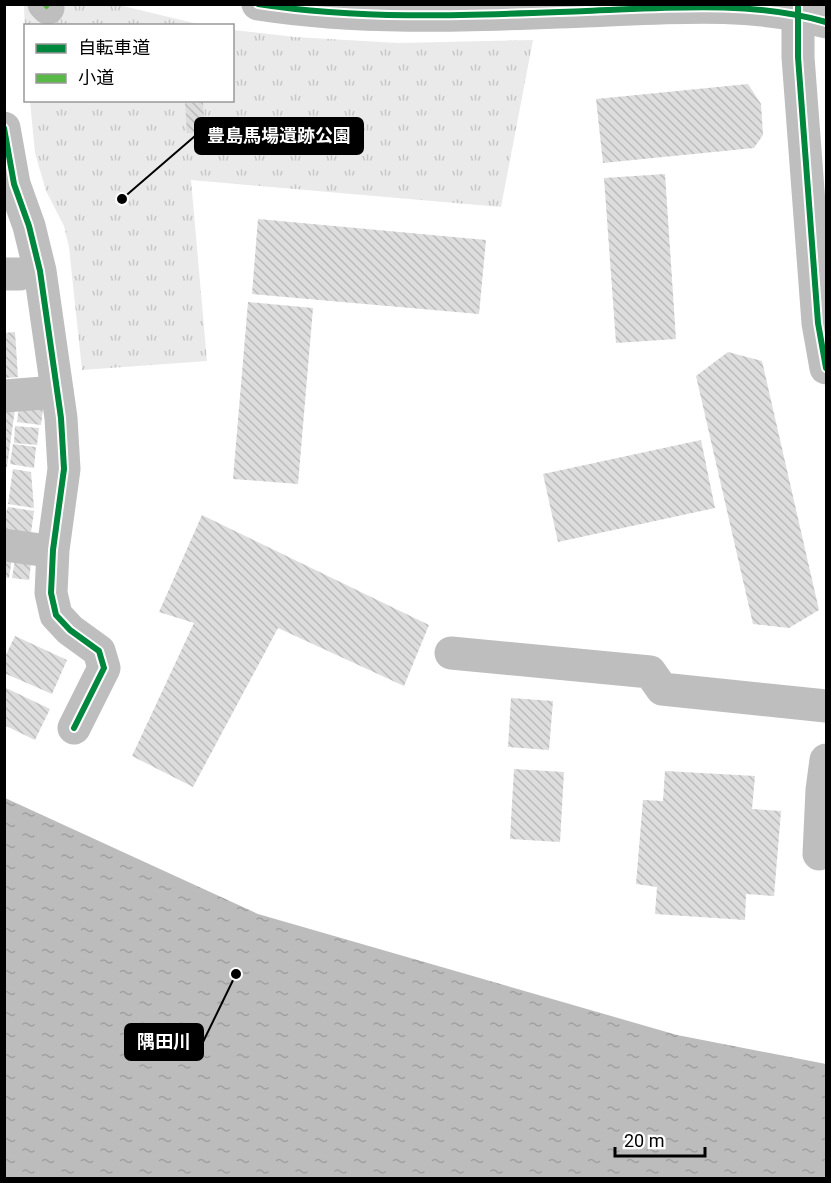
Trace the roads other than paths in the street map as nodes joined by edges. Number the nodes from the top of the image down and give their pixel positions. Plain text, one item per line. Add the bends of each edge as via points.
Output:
1 (258, 4) edge
2 (808, 14) edge
3 (4, 128) edge
4 (9, 184) edge
5 (826, 368) edge
6 (57, 392) junction
7 (4, 396) edge
8 (4, 545) edge
9 (41, 550) dead end
10 (451, 653) dead end
11 (826, 706) edge
12 (74, 728) dead end
13 (826, 760) edge
14 (819, 854) dead end

1 - 2 street via 376,16 705,8
2 - 5 street via 798,57 818,323
3 - 4 street
4 - 6 street via 29,226 40,271
6 - 7 street
6 - 12 street via 64,470 51,594 56,615 99,651 104,668
8 - 9 street
10 - 11 street via 650,672 662,688
13 - 14 street

